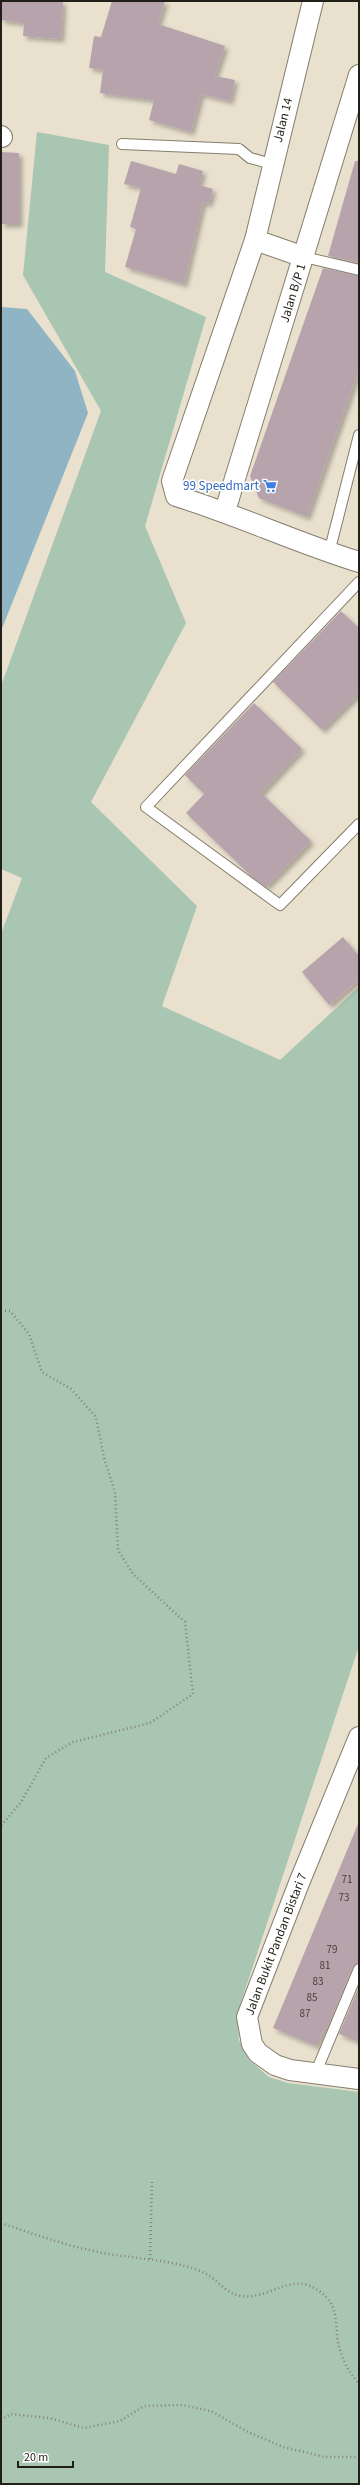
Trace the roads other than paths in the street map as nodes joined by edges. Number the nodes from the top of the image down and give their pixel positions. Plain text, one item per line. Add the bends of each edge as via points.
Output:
1 (313, 1) edge
2 (359, 75) edge
3 (122, 144) dead end
4 (272, 164) junction
5 (255, 240) junction
6 (304, 257) junction
7 (359, 270) edge
8 (359, 435) edge
9 (225, 511) junction
10 (329, 553) junction
11 (359, 562) edge
12 (359, 582) edge
13 (359, 824) edge
14 (359, 1737) edge
15 (359, 1970) edge
16 (316, 2072) junction
17 (359, 2079) edge

1 - 4 street, Jalan 14
2 - 6 street, Jalan B/P 1
3 - 4 lane via 239,150 250,158
4 - 5 street, Jalan 14
5 - 6 street
5 - 9 street, Jalan 14 via 172,481 176,496
6 - 7 lane
6 - 9 street, Jalan B/P 1
8 - 10 lane
9 - 10 street
10 - 11 street
12 - 13 lane via 146,807 280,905
14 - 16 street, Jalan Bukit Pandan Bistari 7 via 247,2017 252,2044 266,2060 290,2070
15 - 16 lane
16 - 17 street, Jalan Bukit Pandan Bistari 7

